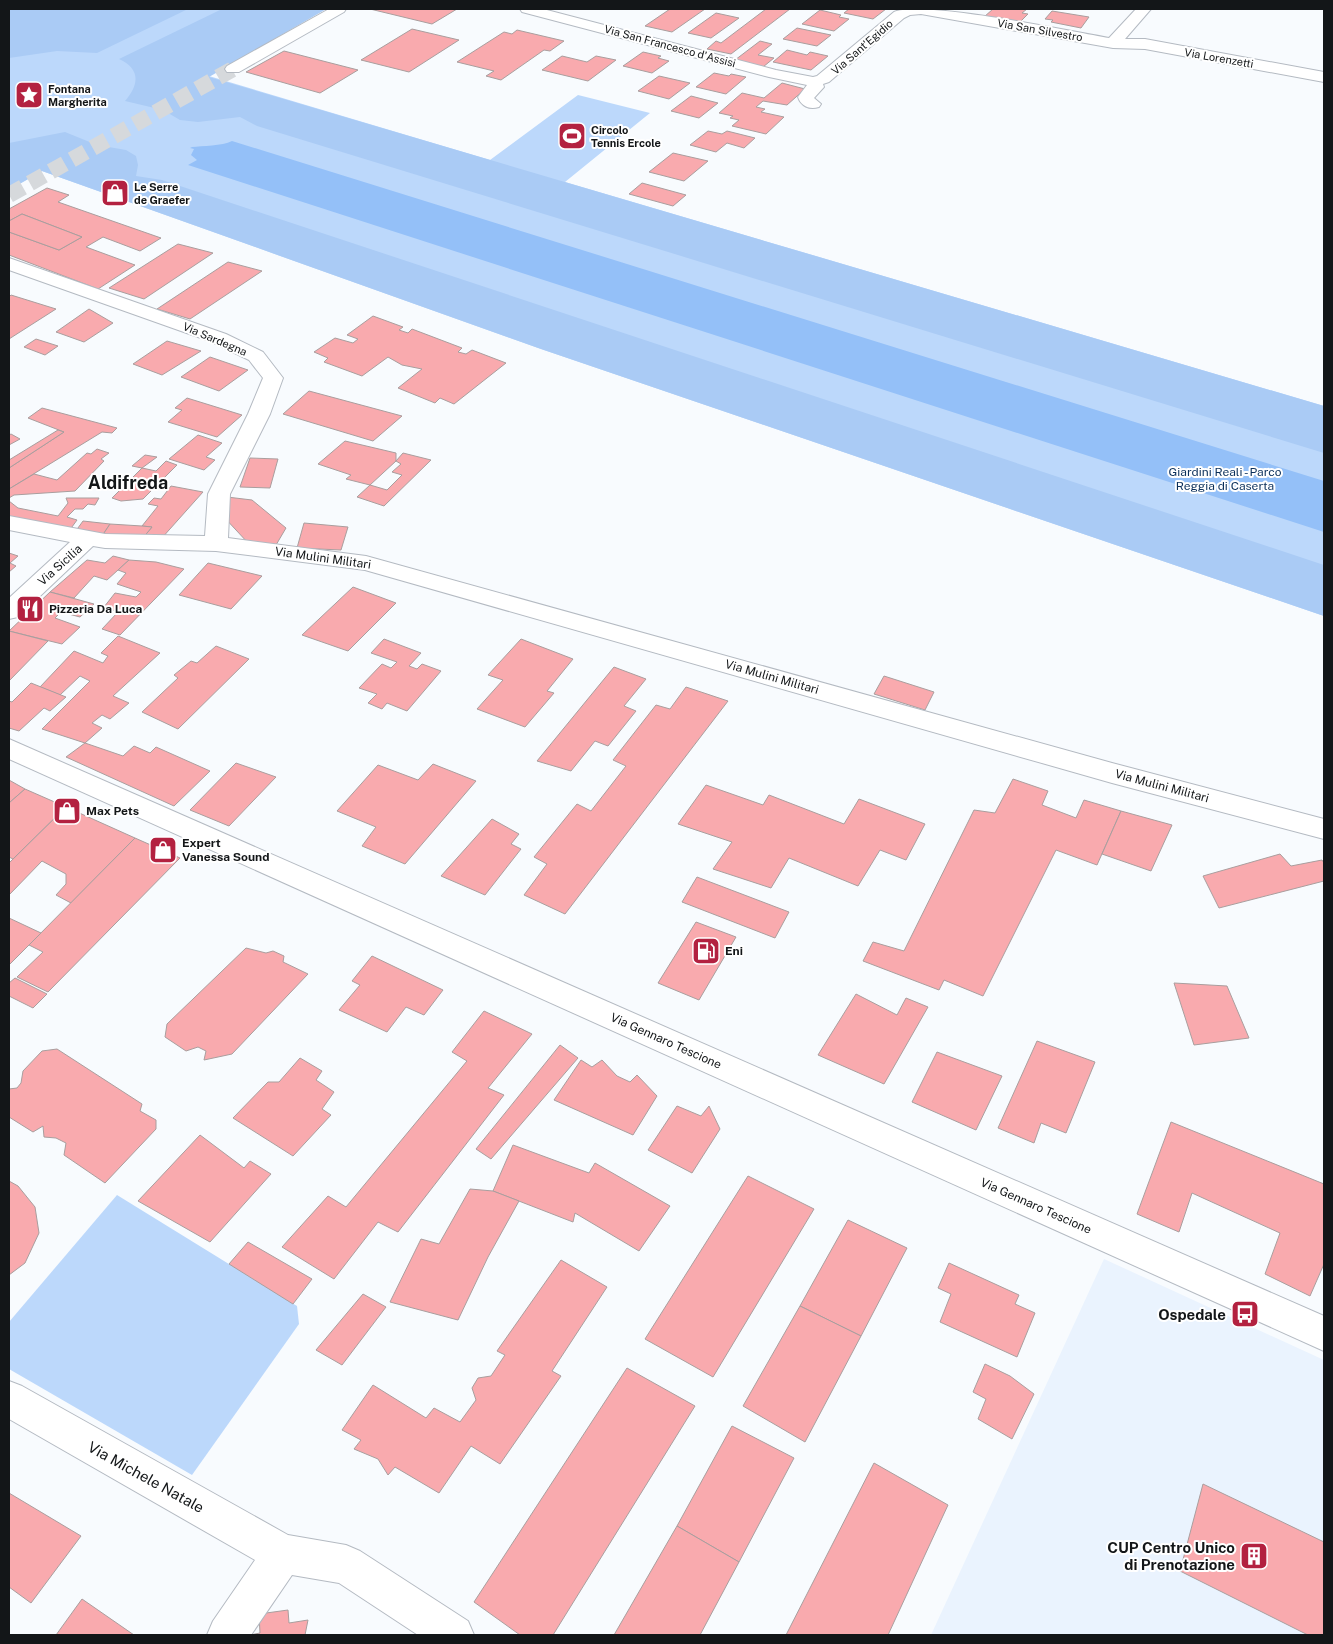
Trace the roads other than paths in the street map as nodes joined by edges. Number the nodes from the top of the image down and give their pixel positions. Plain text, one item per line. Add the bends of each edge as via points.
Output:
1 (339, 9) edge
2 (527, 9) edge
3 (1144, 9) edge
4 (907, 10) edge
5 (1113, 43) junction
6 (233, 69) tunnel mouth
7 (1324, 76) edge
8 (814, 82) junction
9 (813, 104) dead end
10 (9, 264) edge
11 (9, 523) edge
12 (88, 538) junction
13 (216, 544) junction
14 (9, 611) edge
15 (9, 748) edge
16 (1324, 829) edge
17 (1324, 1334) edge
18 (9, 1399) edge
19 (283, 1554) junction
20 (227, 1635) edge
21 (454, 1635) edge

1 - 6 street
2 - 8 street, Via San Francesco d'Assisi
3 - 5 street
4 - 5 street, Via San Silvestro via 939,12
4 - 8 street, Via Sant'Egidio via 830,75
5 - 7 street, Via Lorenzetti via 1144,44
8 - 9 street via 816,87 806,97
10 - 13 street, Via Sardegna via 219,338 256,356 273,378 259,414 219,494
11 - 12 street, Via Mulini Militari
12 - 13 street, Via Mulini Militari
12 - 14 street, Via Sicilia
13 - 16 street, Via Mulini Militari via 366,563 1112,773
15 - 17 street, Via Gennaro Tescione
18 - 19 street, Via Michele Natale
19 - 20 street
19 - 21 street, Via Michele Natale via 346,1565

